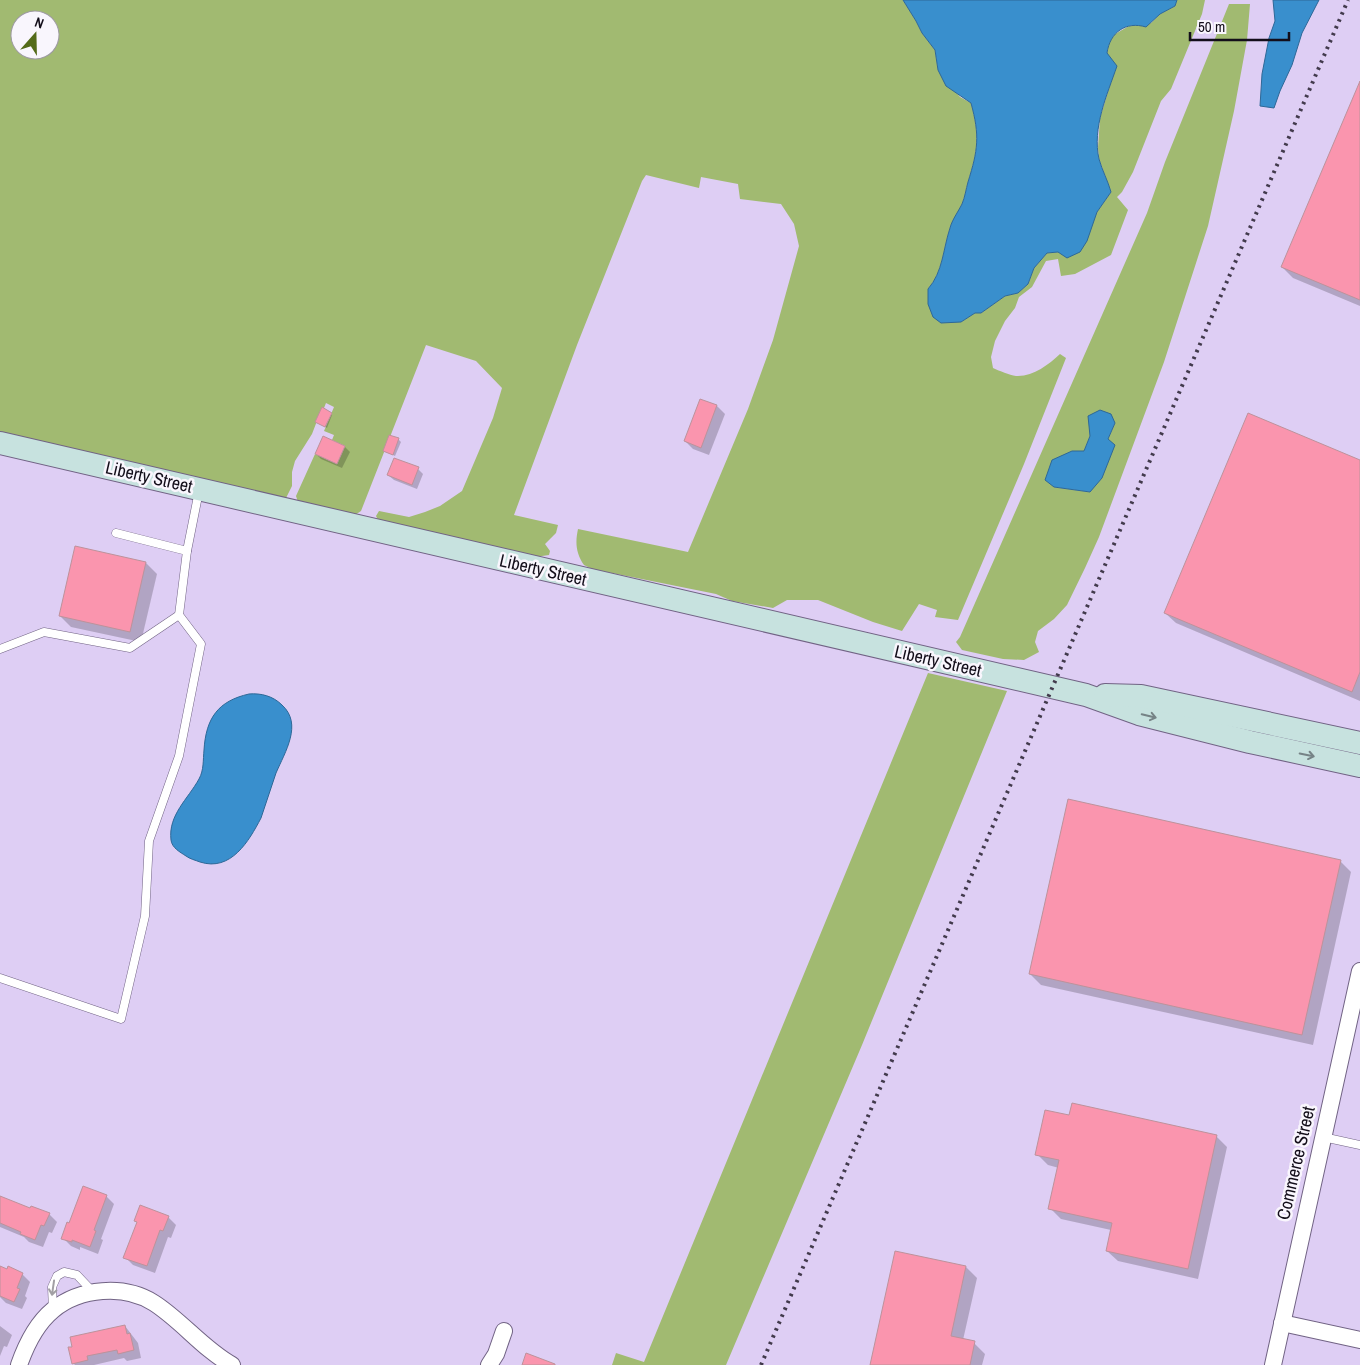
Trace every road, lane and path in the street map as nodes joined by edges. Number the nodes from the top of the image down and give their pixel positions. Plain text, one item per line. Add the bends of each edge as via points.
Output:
1 (0, 443) edge
2 (200, 489) junction
3 (116, 534) dead end
4 (187, 551) junction
5 (178, 615) junction
6 (0, 649) edge
7 (1086, 695) junction
8 (1360, 743) edge
9 (1360, 766) edge
10 (1360, 971) edge
11 (0, 978) edge
12 (1323, 1137) junction
13 (1360, 1145) edge
14 (93, 1292) junction
15 (53, 1310) junction
16 (1282, 1323) junction
17 (504, 1330) dead end
18 (1360, 1340) edge
19 (19, 1365) edge
20 (232, 1365) edge
21 (489, 1365) edge
22 (1273, 1365) edge

1 - 2 street, Liberty Street
2 - 4 lane
2 - 7 street, Liberty Street
3 - 4 lane
4 - 5 lane
5 - 6 lane via 130,648 44,632
5 - 11 lane via 201,644 179,756 149,841 145,916 121,1019
7 - 8 street, Liberty Street via 1141,696
7 -> 9 street, Liberty Street via 1139,714
10 - 12 street, Commerce Street
12 - 13 lane
12 - 16 street, Commerce Street
14 - 15 street
14 -> 15 lane via 77,1275 64,1272 54,1280
14 - 20 street via 116,1291 142,1296
15 - 19 street via 35,1331
16 - 18 street
16 - 22 street, Commerce Street
17 - 21 street

